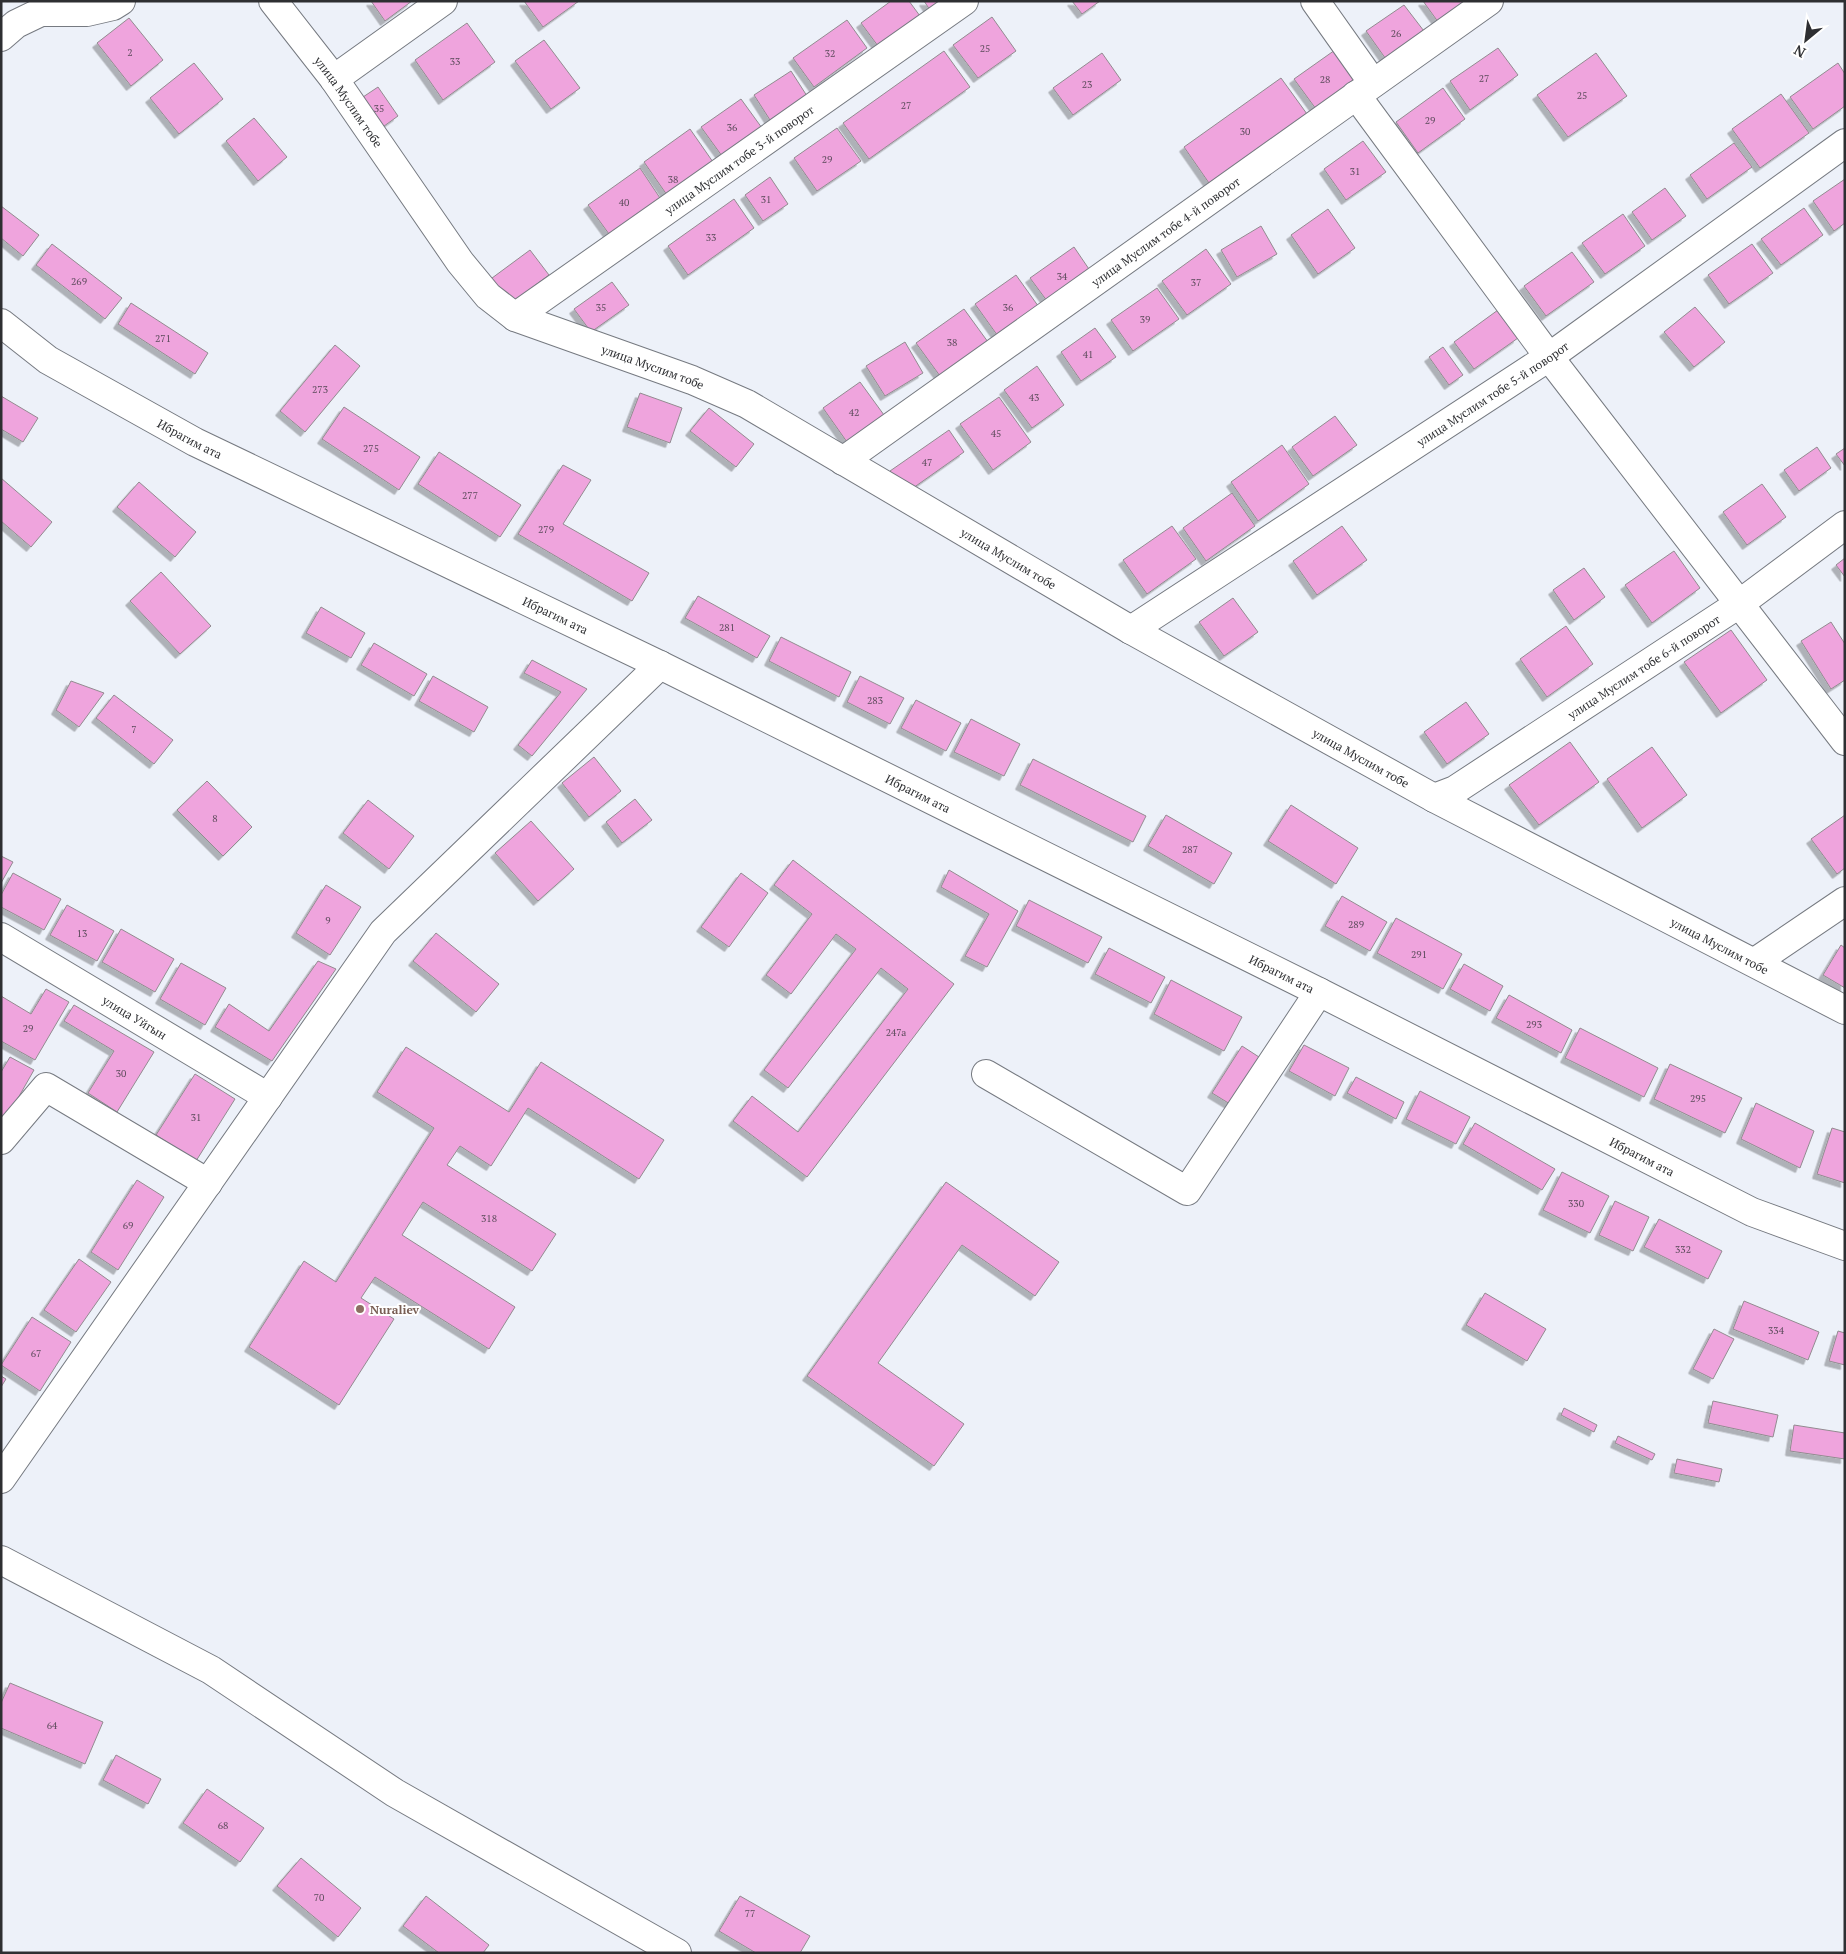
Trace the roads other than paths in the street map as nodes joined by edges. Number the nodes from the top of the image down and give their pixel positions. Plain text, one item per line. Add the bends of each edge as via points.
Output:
1 (121, 1) edge
2 (274, 1) edge
3 (443, 1) edge
4 (964, 1) edge
5 (1314, 1) edge
6 (1489, 1) edge
7 (1, 36) edge
8 (334, 79) junction
9 (1365, 89) junction
10 (1845, 143) edge
11 (515, 317) junction
12 (1, 323) edge
13 (1549, 358) junction
14 (843, 461) junction
15 (1845, 525) edge
16 (1739, 604) junction
17 (1131, 630) junction
18 (660, 665) junction
19 (1845, 741) edge
20 (1434, 798) junction
21 (1845, 901) edge
22 (1, 937) edge
23 (1755, 962) junction
24 (1319, 992) junction
25 (1845, 1010) edge
26 (986, 1074) dead end
27 (268, 1097) junction
28 (1, 1140) edge
29 (208, 1183) junction
30 (1845, 1246) edge
31 (1, 1479) edge
32 (1, 1560) edge
33 (677, 1953) edge

1 - 7 street via 87,12 41,12 16,24
2 - 8 street, улица Муслим тобе
3 - 8 street
4 - 11 street, улица Муслим тобе 3-й поворот
5 - 9 street
6 - 9 street, улица Муслим тобе 4-й поворот
8 - 11 street, улица Муслим тобе via 460,262 488,296
9 - 13 street
9 - 14 street, улица Муслим тобе 4-й поворот
10 - 13 street, улица Муслим тобе 5-й поворот
11 - 14 street, улица Муслим тобе via 692,380 747,404
12 - 18 street, Ибрагим ата via 48,360 195,442
13 - 16 street
13 - 17 street, улица Муслим тобе 5-й поворот
14 - 17 street, улица Муслим тобе
15 - 16 street, улица Муслим тобе 6-й поворот
16 - 19 street
16 - 20 street, улица Муслим тобе 6-й поворот via 1455,790
17 - 20 street, улица Муслим тобе
18 - 24 street, Ибрагим ата
18 - 27 street via 383,932
20 - 23 street, улица Муслим тобе
21 - 23 street
22 - 27 street, улица Уйгын
23 - 25 street, улица Муслим тобе
24 - 26 street via 1187,1191
24 - 30 street, Ибрагим ата via 1752,1212
27 - 29 street
28 - 29 street via 46,1087
29 - 31 street
32 - 33 street via 211,1670 395,1793

